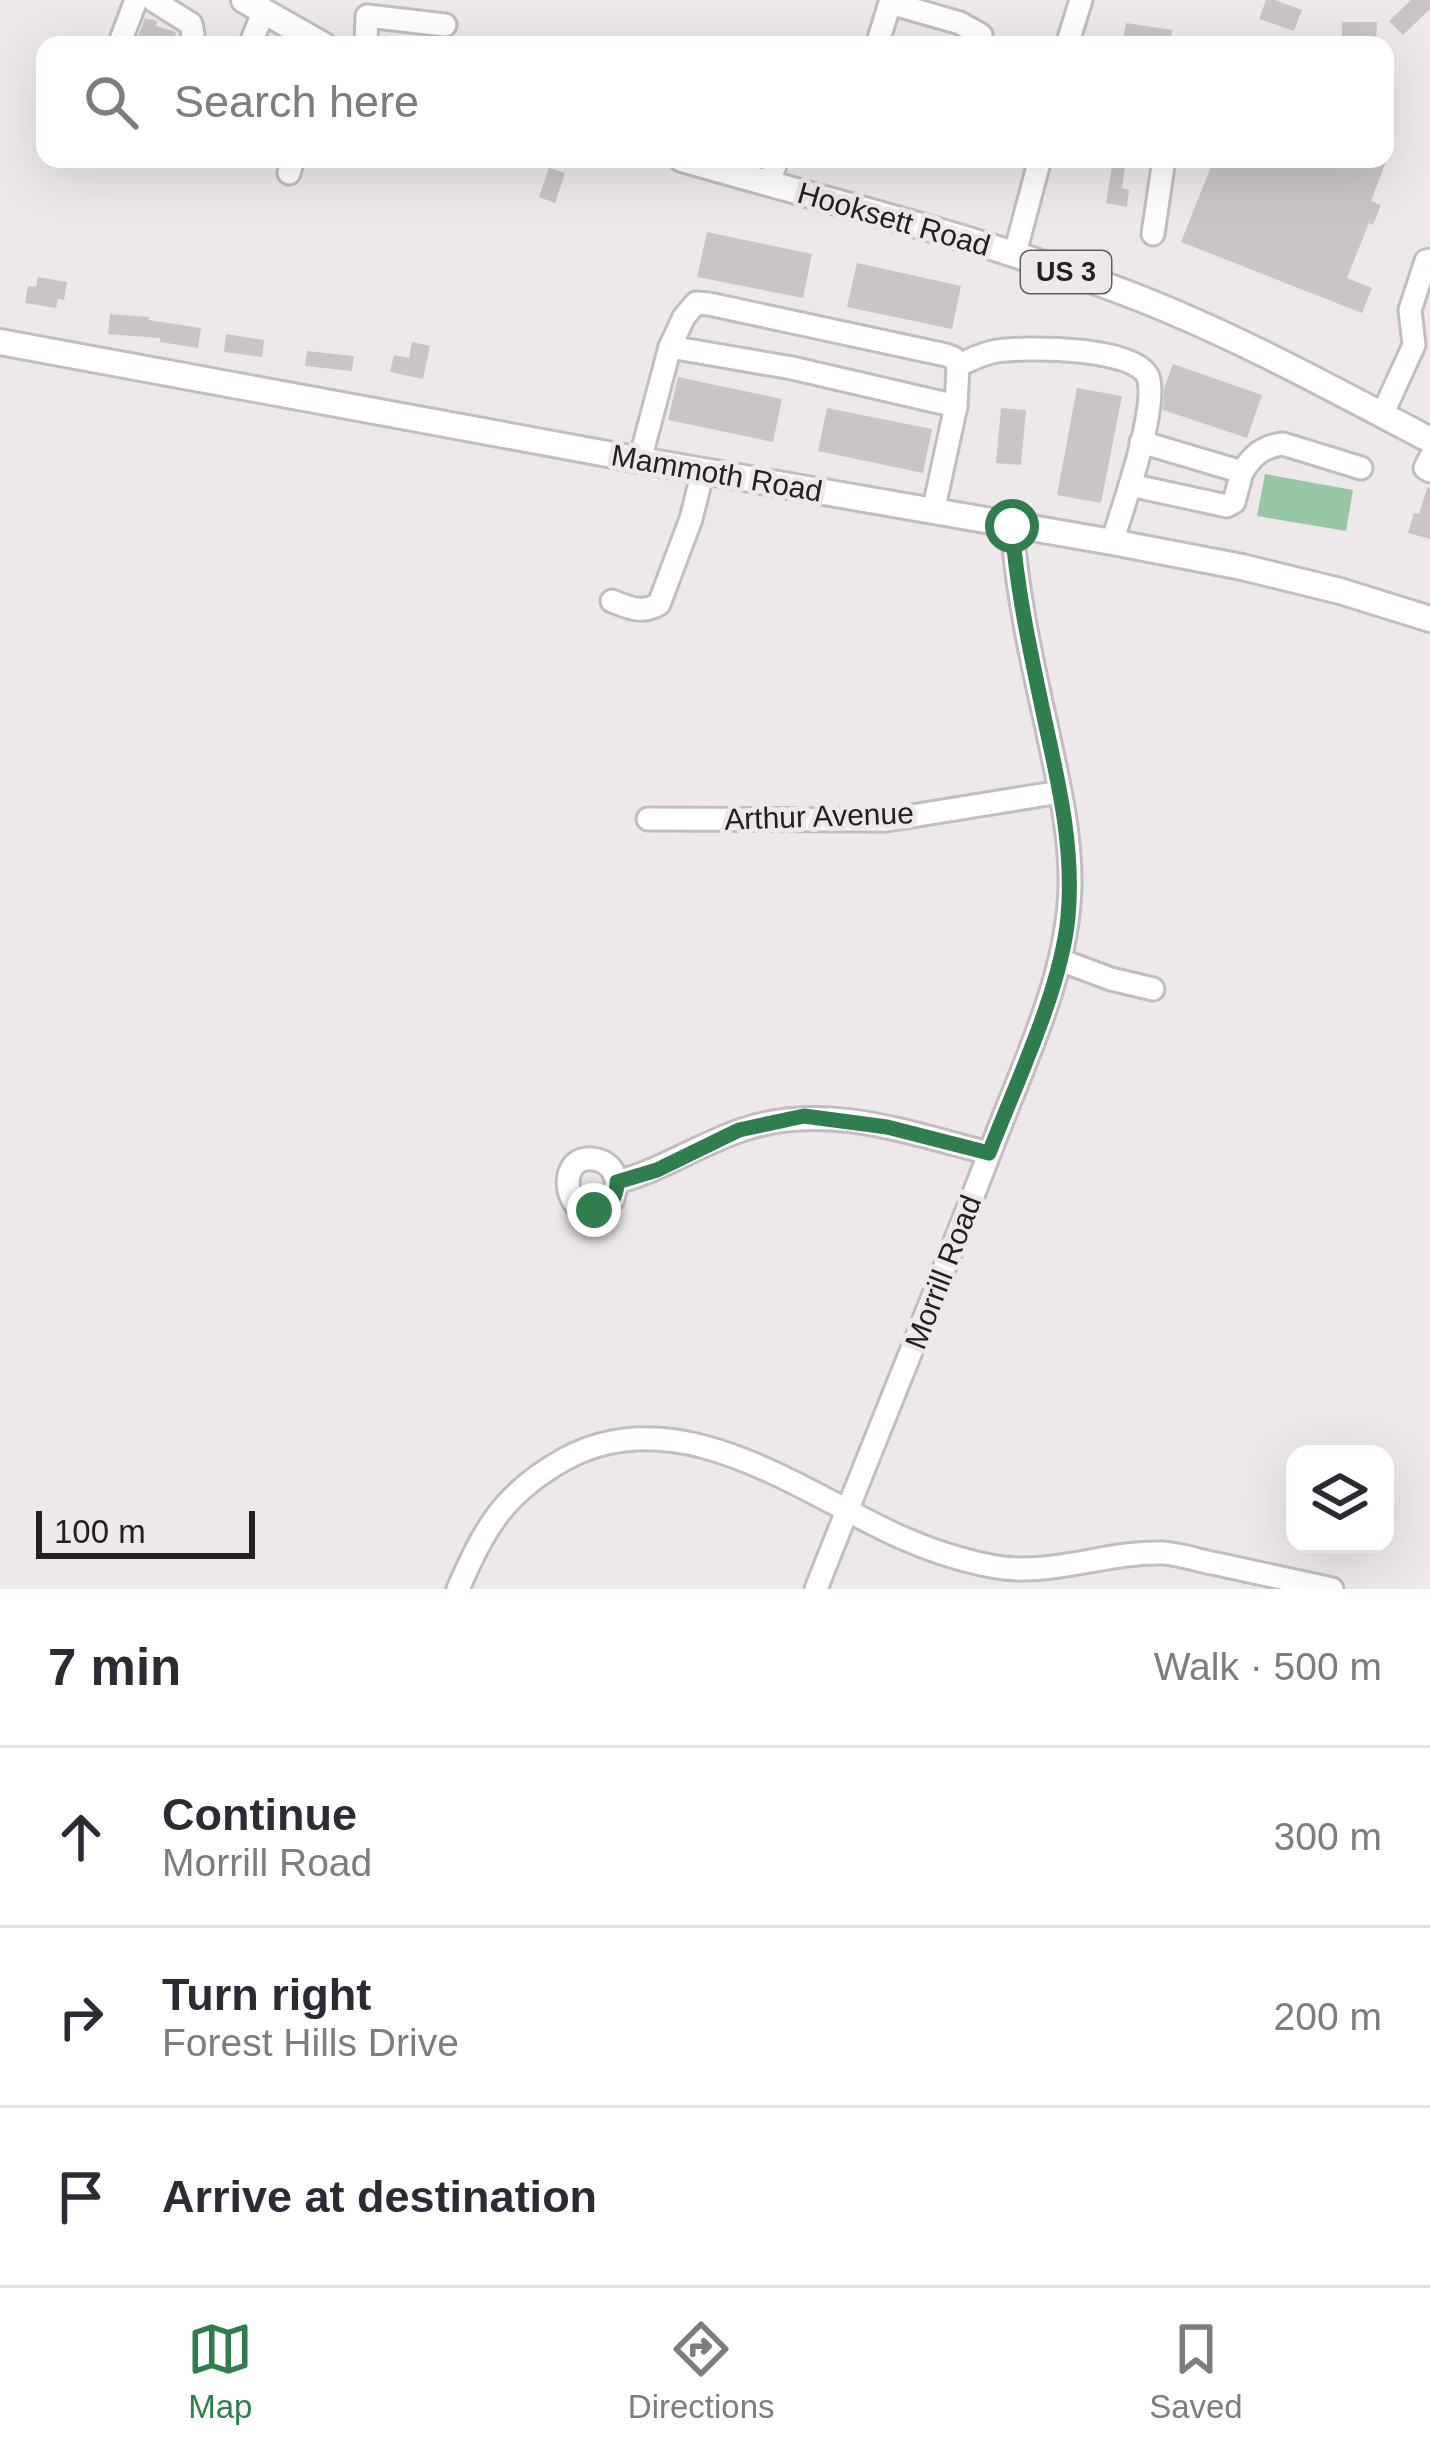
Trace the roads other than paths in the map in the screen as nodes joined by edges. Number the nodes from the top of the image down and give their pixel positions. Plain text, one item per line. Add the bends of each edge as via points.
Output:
1 (136, 0) edge
2 (153, 0) edge
3 (1081, 0) edge
4 (254, 6) edge
5 (366, 8) edge
6 (445, 25) dead end
7 (122, 36) edge
8 (192, 36) edge
9 (251, 36) edge
10 (307, 36) edge
11 (880, 36) edge
12 (981, 36) edge
13 (1070, 36) edge
14 (1038, 168) edge
15 (1163, 168) edge
16 (773, 171) edge
17 (1154, 234) dead end
18 (1016, 253) junction
19 (1430, 260) edge
20 (0, 342) edge
21 (670, 347) junction
22 (958, 366) junction
23 (956, 406) junction
24 (1382, 415) junction
25 (1430, 440) edge
26 (1141, 442) junction
27 (1430, 458) edge
28 (640, 460) junction
29 (1361, 468) dead end
30 (703, 471) junction
31 (1430, 471) edge
32 (1242, 472) junction
33 (1130, 485) junction
34 (933, 512) junction
35 (1012, 526) junction
36 (1112, 542) junction
37 (613, 601) dead end
38 (1430, 619) edge
39 (1060, 792) junction
40 (649, 818) dead end
41 (1060, 960) junction
42 (1153, 989) dead end
43 (989, 1153) junction
44 (617, 1182) dead end
45 (847, 1511) junction
46 (458, 1589) edge
47 (816, 1589) edge
48 (1332, 1589) edge

1 - 7 street
2 - 8 street via 185,18
3 - 13 street
4 - 9 street
4 - 10 main road
5 - 6 street
11 - 12 street via 890,3
14 - 18 street
15 - 17 street
16 - 18 main road, Hooksett Road / US 3
18 - 24 main road, Hooksett Road / US 3 via 1193,321
19 - 24 street via 1410,310 1414,344
20 - 28 main road, Mammoth Road
21 - 22 street via 696,303 946,355
21 - 23 street
21 - 28 street
22 - 23 street
22 - 26 street via 989,352 1032,348 1138,365 1150,392
23 - 34 street
24 - 25 main road, Hooksett Road / US 3
26 - 32 street
26 - 33 street
27 - 31 street
28 - 30 main road, Mammoth Road
29 - 32 street via 1283,444 1256,453
30 - 34 main road, Mammoth Road
30 - 37 street via 659,604 648,610
32 - 33 street via 1227,506
33 - 36 street
34 - 35 main road, Mammoth Road
35 - 36 main road, Mammoth Road
35 - 39 street, Morrill Road
36 - 38 main road, Mammoth Road via 1242,567
39 - 40 street, Arthur Avenue via 887,820
39 - 41 street, Morrill Road via 1070,884
41 - 42 street
41 - 43 street, Morrill Road
43 - 44 street via 804,1116 739,1130
43 - 45 street, Morrill Road
45 - 46 street via 707,1448 608,1442 520,1489 479,1540
45 - 47 street, Morrill Road
45 - 48 street via 948,1556 997,1568 1165,1553

